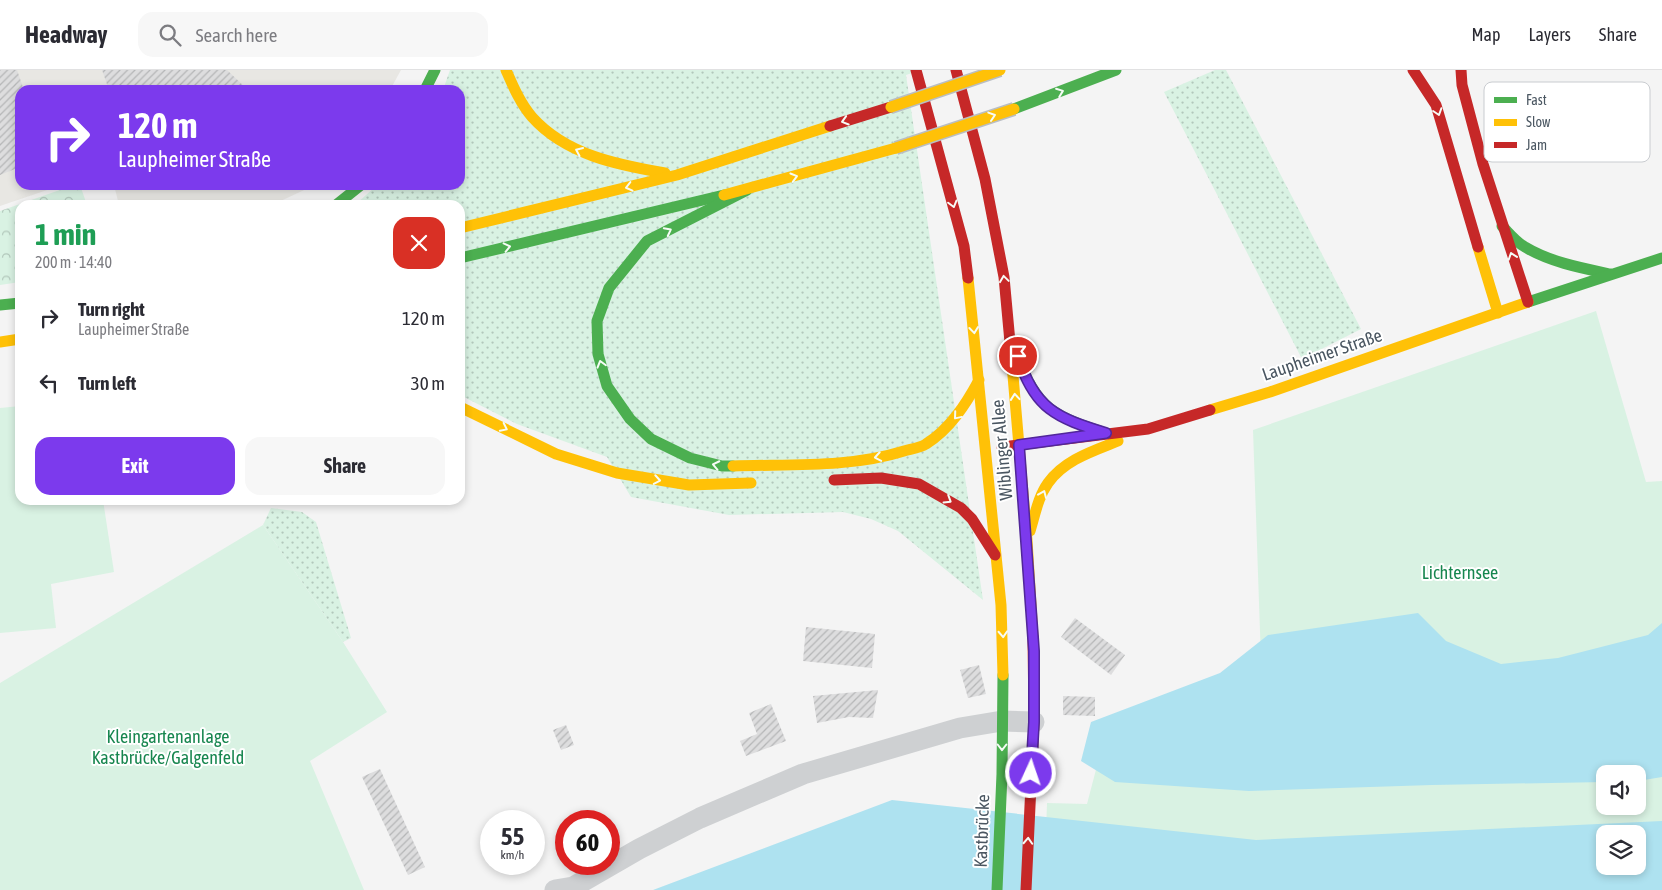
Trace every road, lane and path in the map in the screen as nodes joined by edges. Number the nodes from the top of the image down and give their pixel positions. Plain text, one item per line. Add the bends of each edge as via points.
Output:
1 (435, 70) edge
2 (506, 70) edge
3 (916, 70) edge
4 (956, 70) edge
5 (1000, 70) edge
6 (1116, 70) edge
7 (1413, 70) edge
8 (1461, 70) edge
9 (428, 85) edge
10 (677, 175) junction
11 (356, 190) edge
12 (747, 190) junction
13 (342, 200) edge
14 (1502, 226) junction
15 (465, 227) edge
16 (465, 257) edge
17 (1662, 258) edge
18 (1610, 274) junction
19 (1528, 302) junction
20 (15, 304) edge
21 (0, 305) edge
22 (1498, 313) junction
23 (1009, 328) junction
24 (15, 340) edge
25 (0, 342) edge
26 (980, 380) junction
27 (465, 408) edge
28 (1148, 429) junction
29 (1106, 433) junction
30 (1019, 445) junction
31 (985, 448) junction
32 (825, 480) dead end
33 (767, 482) dead end
34 (1027, 540) junction
35 (995, 556) junction
36 (1002, 721) junction
37 (1034, 722) junction
38 (555, 890) edge
39 (997, 890) edge
40 (1026, 890) edge

1 - 9 main road
10 -> 2 main road via 620,165 568,146 539,124 512,86
3 -> 26 main road, Wiblinger Allee via 964,246
23 -> 4 main road, Wiblinger Allee via 1004,277 985,179
5 -> 10 main road, bridge
12 -> 6 main road, bridge via 896,148 1014,109
7 -> 22 main road via 1436,105
8 - 14 main road via 1462,85
10 -> 15 main road
11 - 13 main road
16 -> 12 main road
26 -> 12 main road via 963,409 925,444 896,454 853,462 722,466 690,458 651,439 630,419 607,386 598,354 597,321 609,288 647,242
14 - 18 main road via 1523,246 1547,258
19 -> 14 main road
17 - 18 main road, Laupheimer Straße
18 - 19 main road, Laupheimer Straße
19 - 22 main road, Laupheimer Straße
20 - 21 main road
22 - 28 main road, Laupheimer Straße via 1270,392
23 - 29 main road via 1022,371 1043,404 1060,418
30 -> 23 main road, Wiblinger Allee
24 - 25 main road
26 - 31 main road, Wiblinger Allee
27 -> 33 main road via 556,454 617,473 689,485
28 - 29 main road, Laupheimer Straße
34 -> 28 main road via 1048,484 1060,469 1078,457
29 - 30 main road, Laupheimer Straße
30 - 31 main road, Laupheimer Straße
30 - 34 main road, Wiblinger Allee
31 - 35 main road, Wiblinger Allee
32 -> 35 main road via 882,478 919,484 960,508 972,519
34 - 37 main road, Wiblinger Allee via 1034,651
35 -> 36 main road, Wiblinger Allee via 1004,652
36 - 37 street
36 - 38 street via 960,728 803,774 639,848 574,887
36 -> 39 main road, Kastbrücke
40 -> 37 main road, Wiblinger Allee

